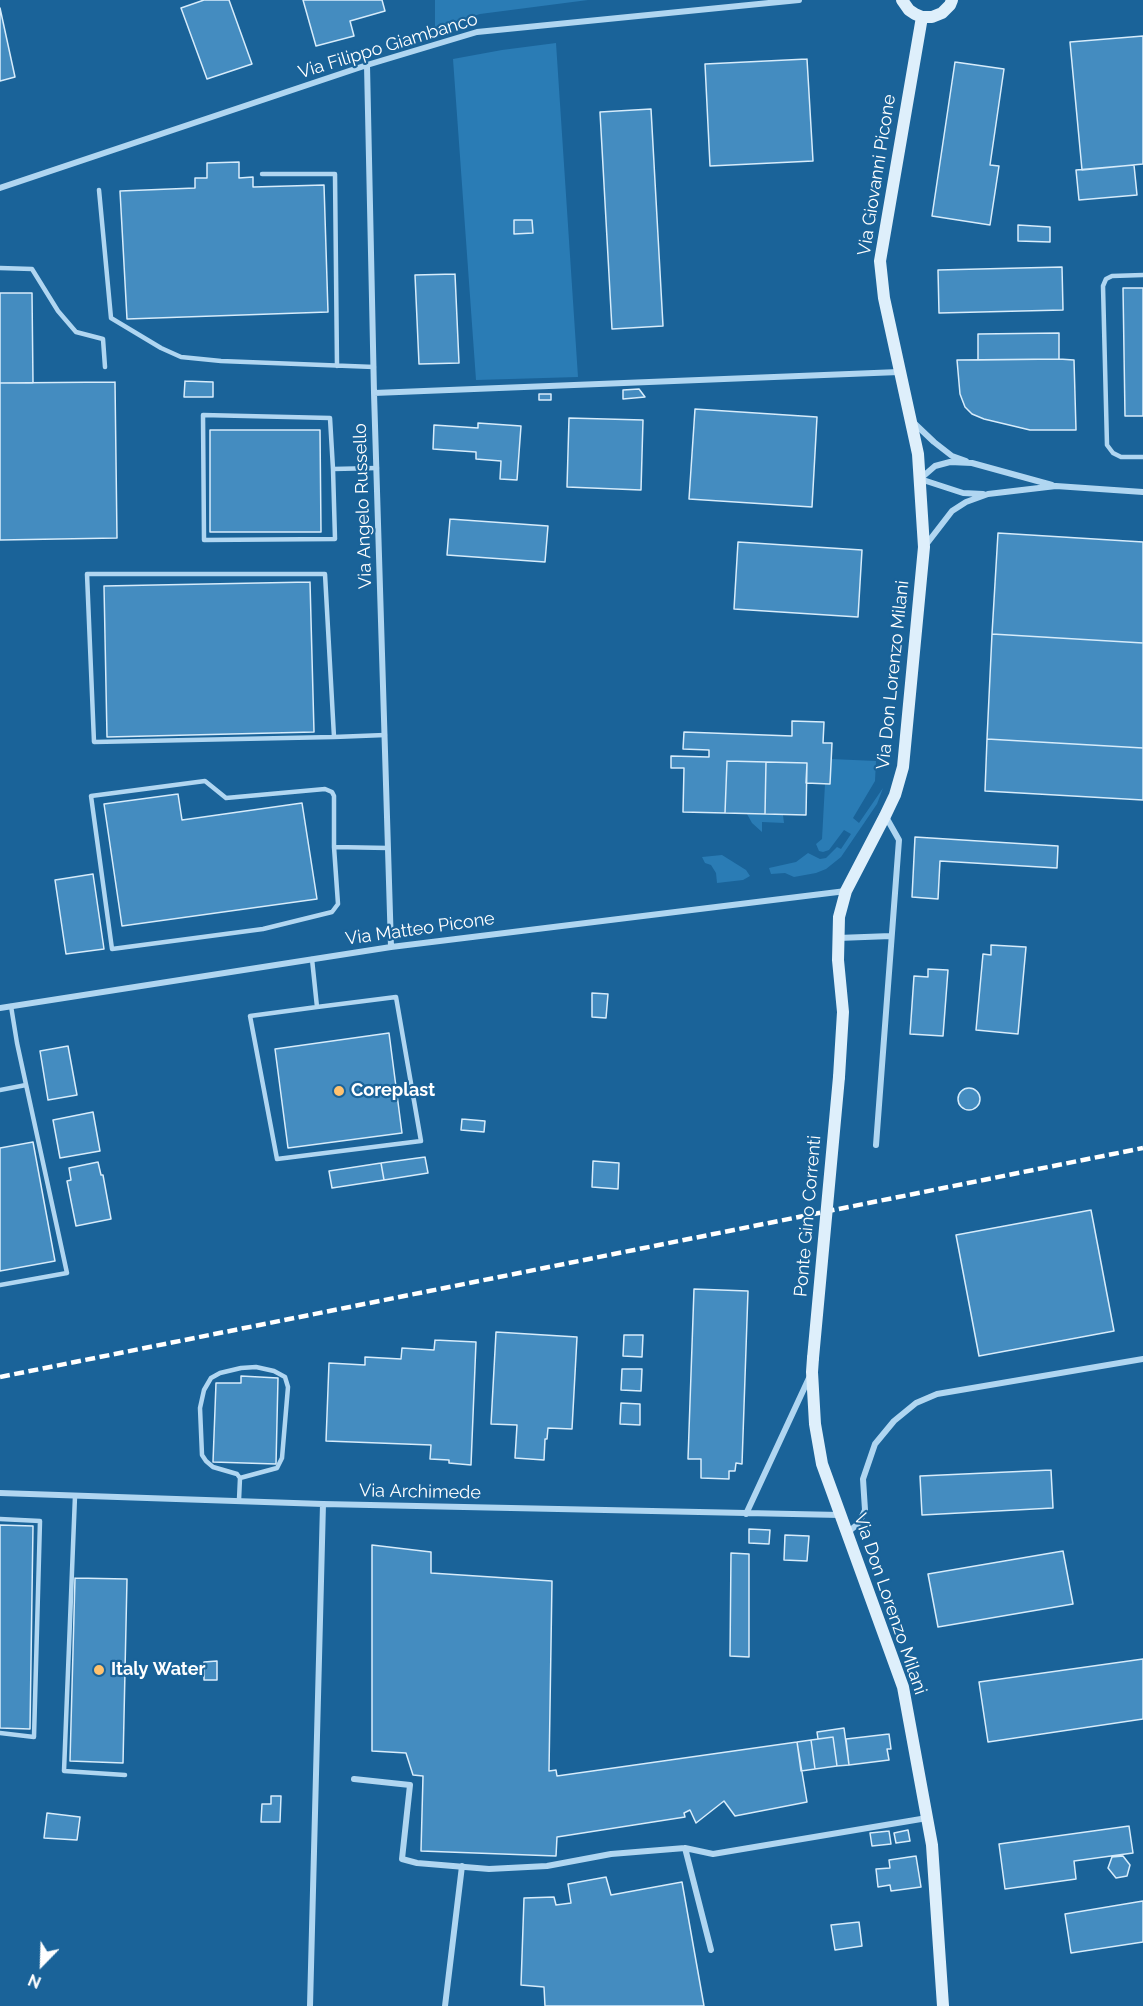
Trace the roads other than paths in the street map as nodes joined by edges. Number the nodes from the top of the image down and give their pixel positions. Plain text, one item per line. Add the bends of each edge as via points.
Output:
1 (789, 0) edge
2 (799, 0) edge
3 (902, 0) edge
4 (952, 0) edge
5 (922, 17) junction
6 (367, 65) junction
7 (262, 174) dead end
8 (0, 188) edge
9 (99, 190) dead end
10 (0, 268) edge
11 (1143, 275) edge
12 (337, 366) junction
13 (105, 367) dead end
14 (374, 367) junction
15 (899, 372) junction
16 (374, 393) junction
17 (912, 421) junction
18 (1143, 457) edge
19 (972, 463) junction
20 (377, 468) junction
21 (333, 469) junction
22 (920, 480) junction
23 (1056, 486) junction
24 (1143, 492) edge
25 (988, 494) junction
26 (924, 547) junction
27 (385, 735) junction
28 (333, 737) junction
29 (885, 816) junction
30 (334, 847) junction
31 (388, 848) junction
32 (846, 891) junction
33 (891, 936) junction
34 (838, 938) junction
35 (392, 946) junction
36 (312, 959) junction
37 (11, 1006) junction
38 (317, 1007) junction
39 (0, 1008) edge
40 (839, 1077) joint
41 (26, 1085) junction
42 (0, 1090) edge
43 (876, 1145) dead end
44 (0, 1285) edge
45 (813, 1358) joint
46 (1143, 1359) edge
47 (812, 1372) junction
48 (240, 1478) junction
49 (0, 1493) edge
50 (75, 1496) junction
51 (239, 1500) junction
52 (323, 1504) junction
53 (746, 1514) junction
54 (840, 1515) junction
55 (0, 1519) edge
56 (846, 1534) junction
57 (0, 1733) edge
58 (125, 1775) dead end
59 (354, 1779) dead end
60 (927, 1818) junction
61 (685, 1848) junction
62 (462, 1866) junction
63 (711, 1950) dead end
64 (310, 2006) edge
65 (445, 2006) edge
66 (943, 2006) edge

1 - 2 street, Via Filippo Giambanco
1 - 6 street, Via Filippo Giambanco via 477,32
3 - 5 street via 909,10
4 - 5 street via 942,13
5 - 15 street, Via Giovanni Picone via 880,261
6 - 8 street, Via Filippo Giambanco
6 - 14 street, Via Angelo Russello
7 - 12 lane via 335,174
9 - 12 lane via 111,318 181,357
10 - 13 lane via 32,269 76,332 103,339
11 - 18 lane via 1112,276 1103,286 1107,445 1121,457
12 - 14 lane
14 - 16 street, Via Angelo Russello
15 - 16 street
15 - 17 street, Via Giovanni Picone
16 - 20 street, Via Angelo Russello
17 - 19 street via 952,456
17 - 22 street, Via Giovanni Picone
19 - 22 street via 935,466
19 - 23 street
20 - 21 lane
20 - 27 street, Via Angelo Russello
21 - 21 lane via 330,418 203,415 204,540 334,539
22 - 25 street via 963,493
22 - 26 street, Via Don Lorenzo Milani
23 - 24 street
23 - 25 street
25 - 26 street via 952,512
26 - 29 street, Via Don Lorenzo Milani via 903,767
27 - 28 lane
27 - 31 street, Via Angelo Russello
28 - 28 lane via 325,574 87,573 94,742
29 - 32 street, Via Don Lorenzo Milani
29 - 33 street via 900,840
30 - 30 lane via 338,904 332,912 262,928 112,949 91,796 205,781 226,798 325,789 334,796
30 - 31 lane
31 - 35 street, Via Angelo Russello
32 - 34 street, Via Don Lorenzo Milani
32 - 35 street, Via Matteo Picone
33 - 34 street
33 - 43 street
34 - 40 street, Via Don Lorenzo Milani via 843,1012
35 - 36 street, Via Matteo Picone
36 - 37 street, Via Matteo Picone
36 - 38 lane
37 - 39 street, Via Matteo Picone
37 - 41 lane
38 - 38 lane via 250,1016 277,1159 421,1141 396,997
40 - 45 street, Ponte Gino Correnti, bridge
41 - 42 lane
41 - 44 lane via 67,1273
45 - 47 street, Via Don Lorenzo Milani
46 - 56 street via 937,1395 916,1403 875,1444 863,1479 865,1510 859,1523
47 - 53 street
47 - 54 street, Via Don Lorenzo Milani via 814,1424 822,1464
48 - 48 lane via 213,1467 202,1455 200,1408 204,1390 211,1378 220,1373 256,1367 274,1371 285,1377 288,1387 282,1458 277,1468
48 - 51 lane
49 - 50 street, Via Archimede
50 - 51 street, Via Archimede
50 - 58 lane via 63,1771
51 - 52 street, Via Archimede
52 - 53 street, Via Archimede
52 - 64 street
53 - 54 street, Via Archimede
54 - 56 street, Via Don Lorenzo Milani
55 - 57 lane via 40,1521 34,1737
56 - 60 street, Via Don Lorenzo Milani via 903,1687
59 - 62 street via 410,1785 402,1859
60 - 61 street via 713,1854
60 - 66 street, Via Don Lorenzo Milani
61 - 62 street via 611,1854 547,1866
61 - 63 street
62 - 65 street

